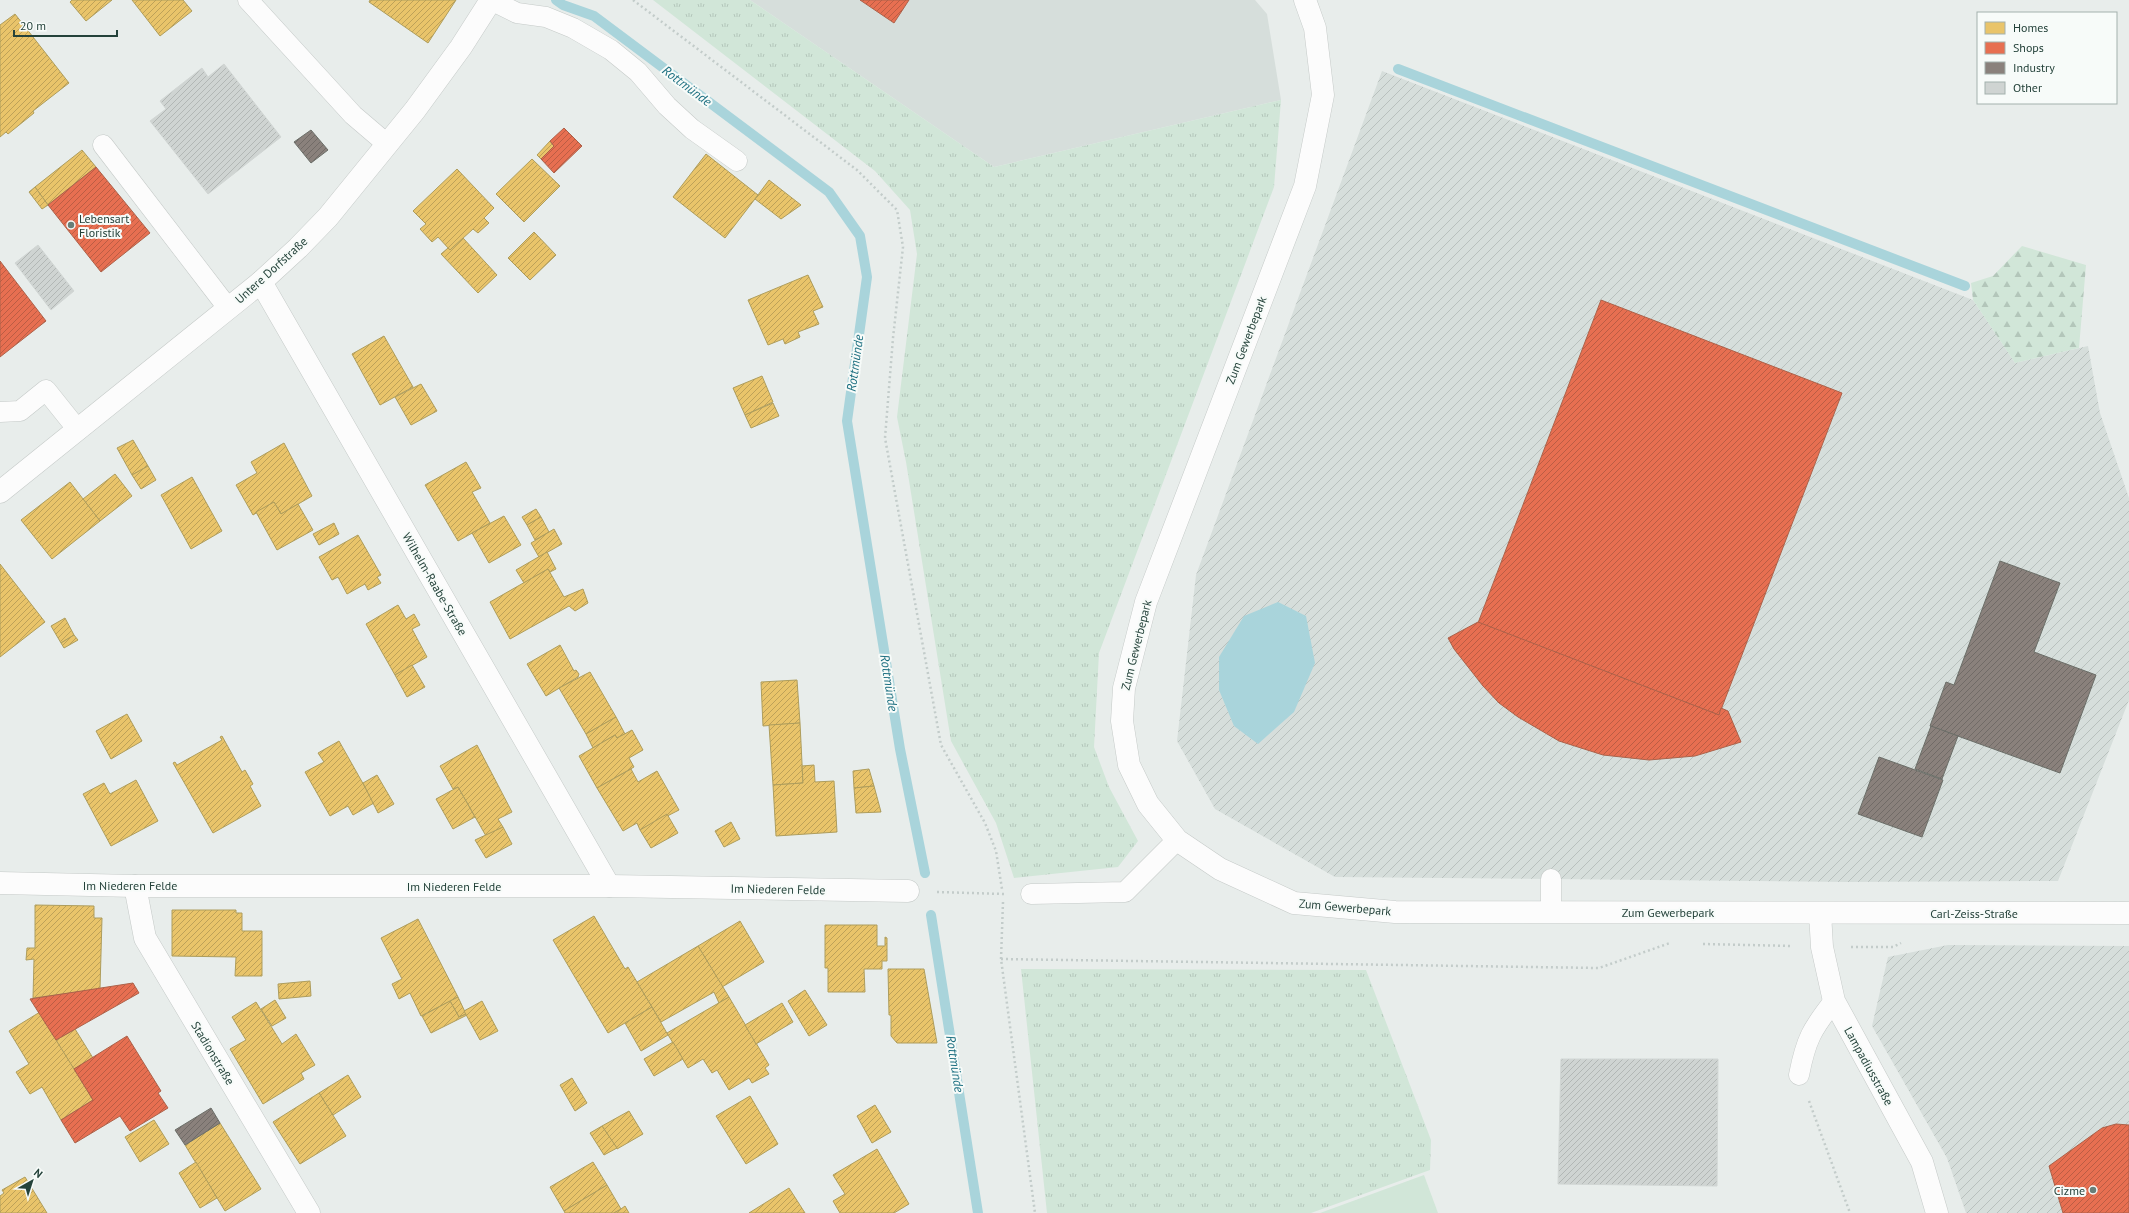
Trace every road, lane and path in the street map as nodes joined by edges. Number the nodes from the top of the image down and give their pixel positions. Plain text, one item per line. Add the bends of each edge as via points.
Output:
1 (248, 0) edge
2 (491, 0) edge
3 (633, 0) edge
4 (1305, 0) edge
5 (387, 144) junction
6 (103, 146) dead end
7 (737, 161) dead end
8 (261, 282) junction
9 (228, 308) junction
10 (0, 412) edge
11 (78, 430) junction
12 (0, 492) edge
13 (1177, 840) junction
14 (1551, 879) dead end
15 (0, 882) edge
16 (135, 886) junction
17 (609, 886) junction
18 (908, 891) joint
19 (1003, 894) junction
20 (1031, 894) joint
21 (1551, 912) junction
22 (2129, 913) edge
23 (1820, 914) junction
24 (1672, 943) dead end
25 (1696, 944) dead end
26 (1758, 946) dead end
27 (1001, 959) junction
28 (1834, 1001) junction
29 (1799, 1075) joint
30 (309, 1213) edge
31 (1036, 1213) edge
32 (1850, 1213) edge
33 (1937, 1213) edge

1 - 5 lane via 353,114
2 - 5 street, Untere Dorfstraße via 415,110
2 - 7 lane via 517,13 546,17 573,28 611,50 638,72 667,106 692,129
3 - 19 path via 858,170 897,210 903,246 885,438 941,745 985,823 996,851
4 - 13 street, Zum Gewerbepark via 1315,28 1323,95 1305,186 1146,602 1124,688 1122,721 1129,765 1148,804
5 - 8 street, Untere Dorfstraße via 328,217
6 - 9 lane
8 - 9 street, Untere Dorfstraße
8 - 17 street, Wilhelm-Raabe-Straße
9 - 11 street, Untere Dorfstraße
10 - 11 lane via 20,411 46,390
11 - 12 street, Untere Dorfstraße
13 - 20 lane via 1125,892
13 - 21 street, Zum Gewerbepark via 1220,869 1294,903 1395,912
14 - 21 lane
15 - 16 street, Im Niederen Felde
16 - 17 street, Im Niederen Felde
16 - 30 street, Stadionstraße via 145,938
17 - 18 street, Im Niederen Felde
18 - 19 path
19 - 20 path
19 - 27 path
21 - 23 street, Zum Gewerbepark
22 - 23 street, Carl-Zeiss-Straße
23 - 28 street, Lampadiusstraße via 1822,947
24 - 27 path via 1599,968
25 - 26 path
27 - 31 path
28 - 29 lane via 1813,1028 1804,1050
28 - 33 street, Lampadiusstraße via 1922,1162
29 - 32 path

